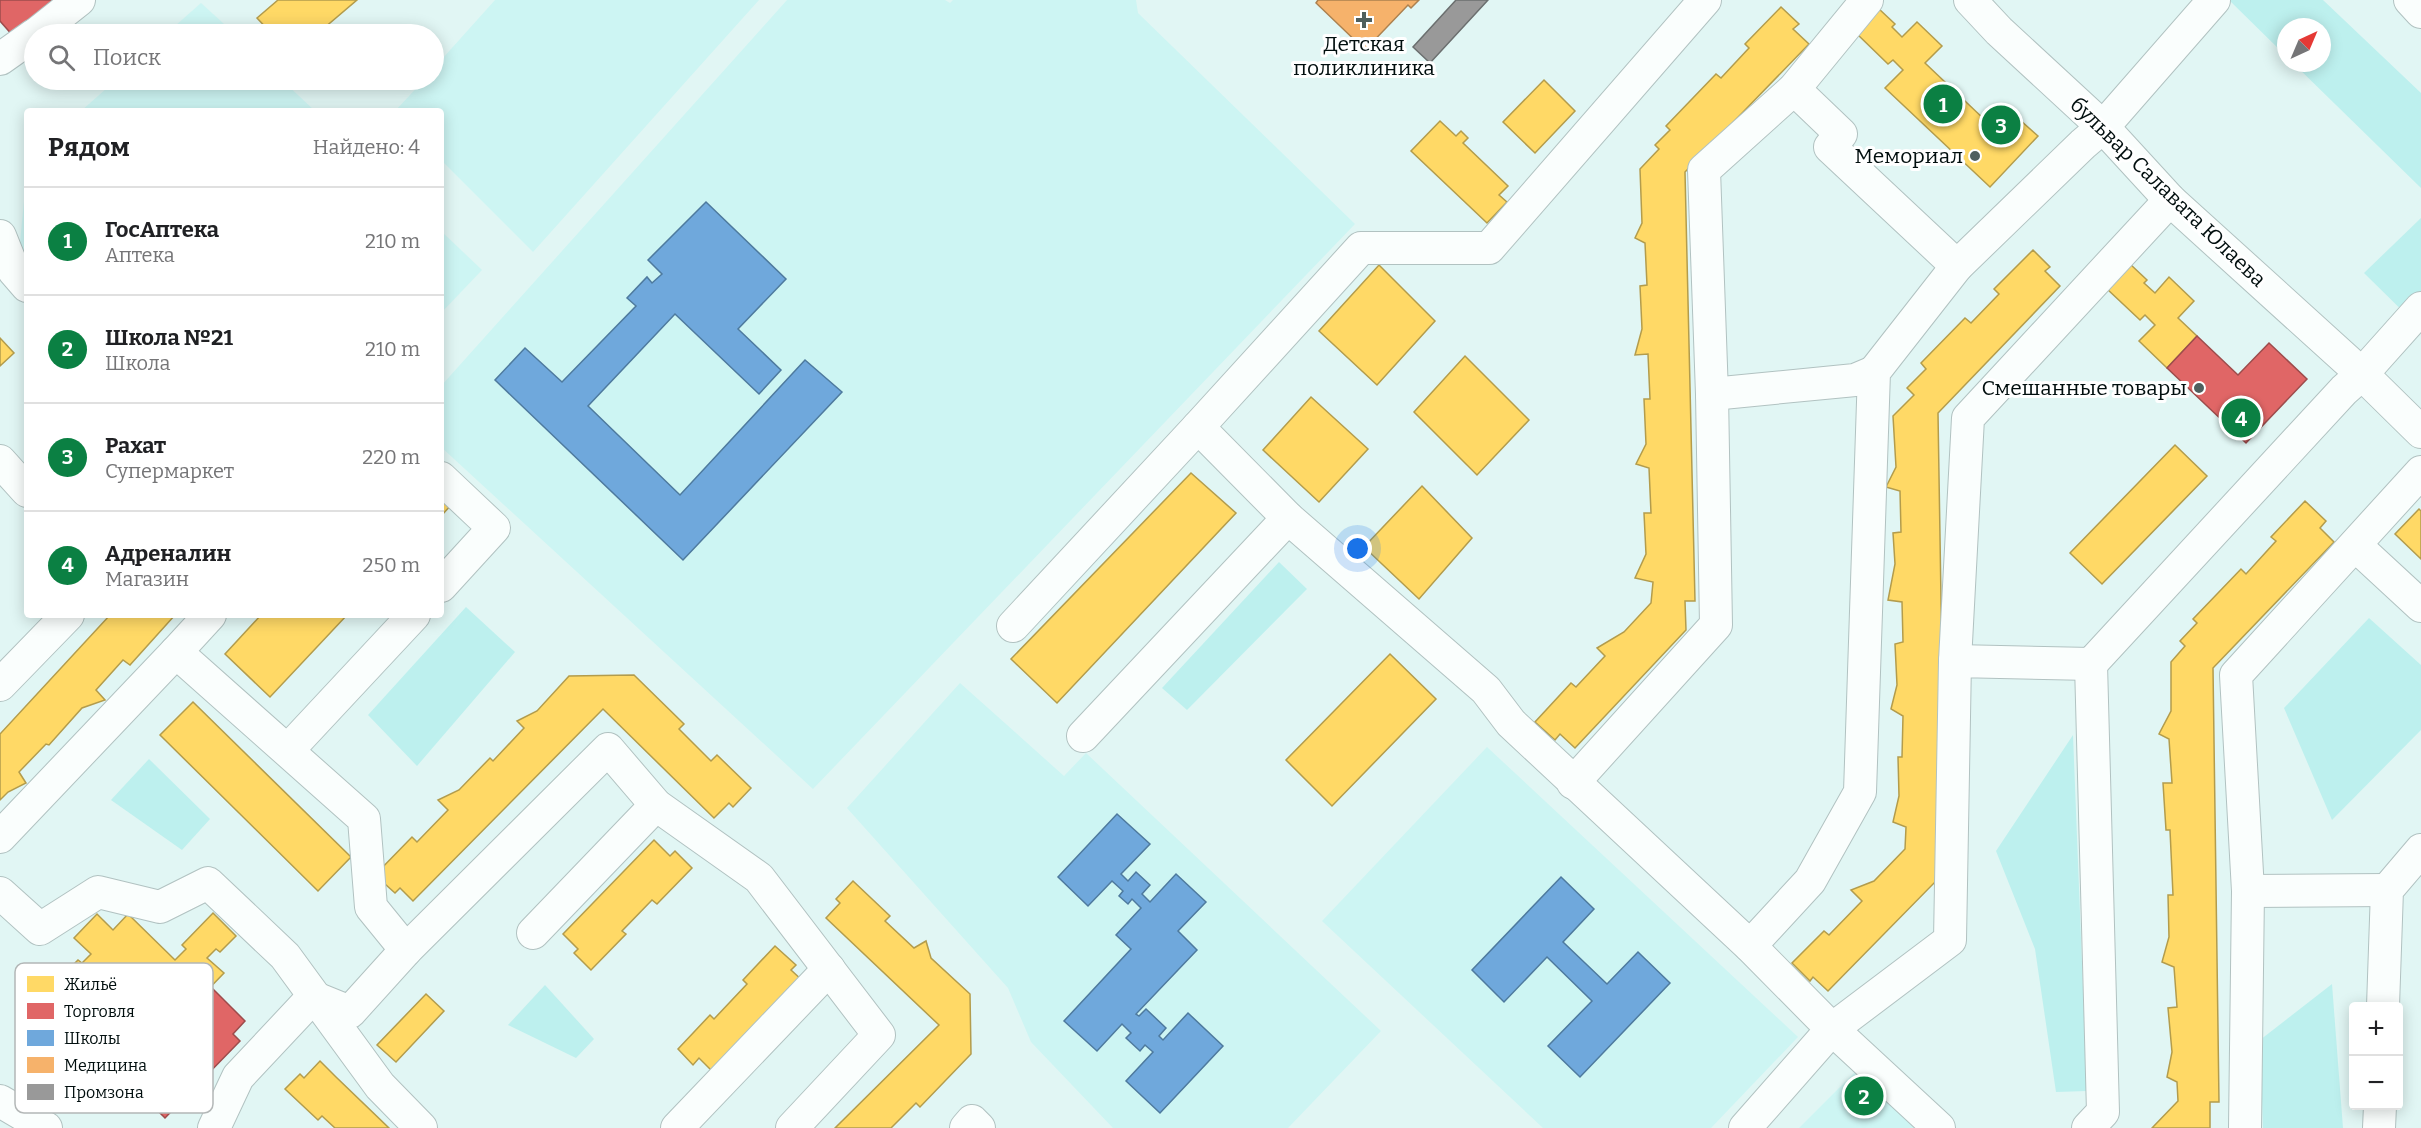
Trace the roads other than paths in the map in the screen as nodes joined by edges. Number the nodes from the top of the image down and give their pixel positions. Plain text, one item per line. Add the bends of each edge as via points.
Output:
1 (79, 0) edge
2 (1705, 0) edge
3 (1867, 0) edge
4 (1970, 0) edge
5 (2214, 0) edge
6 (2410, 0) edge
7 (2421, 12) edge
8 (52, 24) edge
9 (24, 42) edge
10 (0, 58) edge
11 (1794, 89) junction
12 (2103, 127) junction
13 (2170, 200) junction
14 (0, 236) edge
15 (1957, 266) junction
16 (24, 283) edge
17 (2421, 308) edge
18 (1874, 372) junction
19 (2362, 374) junction
20 (1712, 394) junction
21 (1198, 428) junction
22 (2421, 432) edge
23 (0, 461) edge
24 (2421, 472) edge
25 (444, 481) edge
26 (24, 488) edge
27 (1288, 518) junction
28 (2355, 545) junction
29 (444, 583) edge
30 (2421, 606) edge
31 (65, 618) edge
32 (207, 618) edge
33 (411, 618) edge
34 (1013, 626) dead end
35 (176, 652) junction
36 (1955, 661) junction
37 (2091, 664) junction
38 (0, 685) edge
39 (1083, 736) dead end
40 (288, 750) junction
41 (1573, 783) junction
42 (656, 805) junction
43 (0, 837) edge
44 (2421, 850) edge
45 (2387, 890) junction
46 (2248, 891) junction
47 (0, 892) edge
48 (533, 933) dead end
49 (1750, 946) junction
50 (406, 950) junction
51 (829, 969) junction
52 (313, 997) junction
53 (2384, 1002) edge
54 (1832, 1029) junction
55 (0, 1101) edge
56 (15, 1110) edge
57 (2380, 1110) edge
58 (20, 1113) edge
59 (46, 1128) edge
60 (214, 1128) edge
61 (421, 1128) edge
62 (677, 1128) edge
63 (792, 1128) edge
64 (966, 1128) edge
65 (979, 1128) edge
66 (1744, 1128) edge
67 (1939, 1128) edge
68 (2088, 1128) edge
69 (2245, 1128) edge
70 (2379, 1128) edge

1 - 8 street
2 - 21 street via 1489,248 1361,248
3 - 11 street
4 - 12 street, бульвар Салавата Юлаева
5 - 12 street
6 - 7 street
9 - 10 street
11 - 15 street via 1841,134 1830,147
11 - 20 street via 1704,170
12 - 13 street, бульвар Салавата Юлаева
12 - 15 street
13 - 19 street, бульвар Салавата Юлаева
13 - 36 street via 1968,418
14 - 16 street via 14,271
15 - 18 street
17 - 19 street
18 - 20 street via 1856,380
18 - 49 street via 1860,792 1810,881
19 - 22 street, бульвар Салавата Юлаева
19 - 37 street
20 - 41 street via 1716,625
21 - 27 street
21 - 34 street
23 - 26 street
24 - 28 street
25 - 29 street via 494,528
27 - 39 street
27 - 41 street via 1486,690 1511,723
28 - 30 street
28 - 46 street via 2236,675
31 - 38 street
32 - 35 street
33 - 40 street
35 - 40 street
35 - 43 street
36 - 37 street
36 - 54 street via 1950,940
37 - 68 street via 2103,1112
40 - 50 street via 364,819 371,907
41 - 49 street
42 - 48 street
42 - 50 street via 608,749
42 - 51 street via 759,878
44 - 45 street
45 - 46 street
45 - 53 street
46 - 69 street
47 - 52 street via 40,929 98,892 160,907 208,884 285,956
49 - 54 street
50 - 52 street via 350,1012
51 - 62 street
51 - 63 street via 879,1035
52 - 60 street via 238,1077
52 - 61 street via 380,1086
54 - 66 street
54 - 67 street
55 - 56 street
57 - 70 street
58 - 59 street
64 - 65 street via 972,1122

